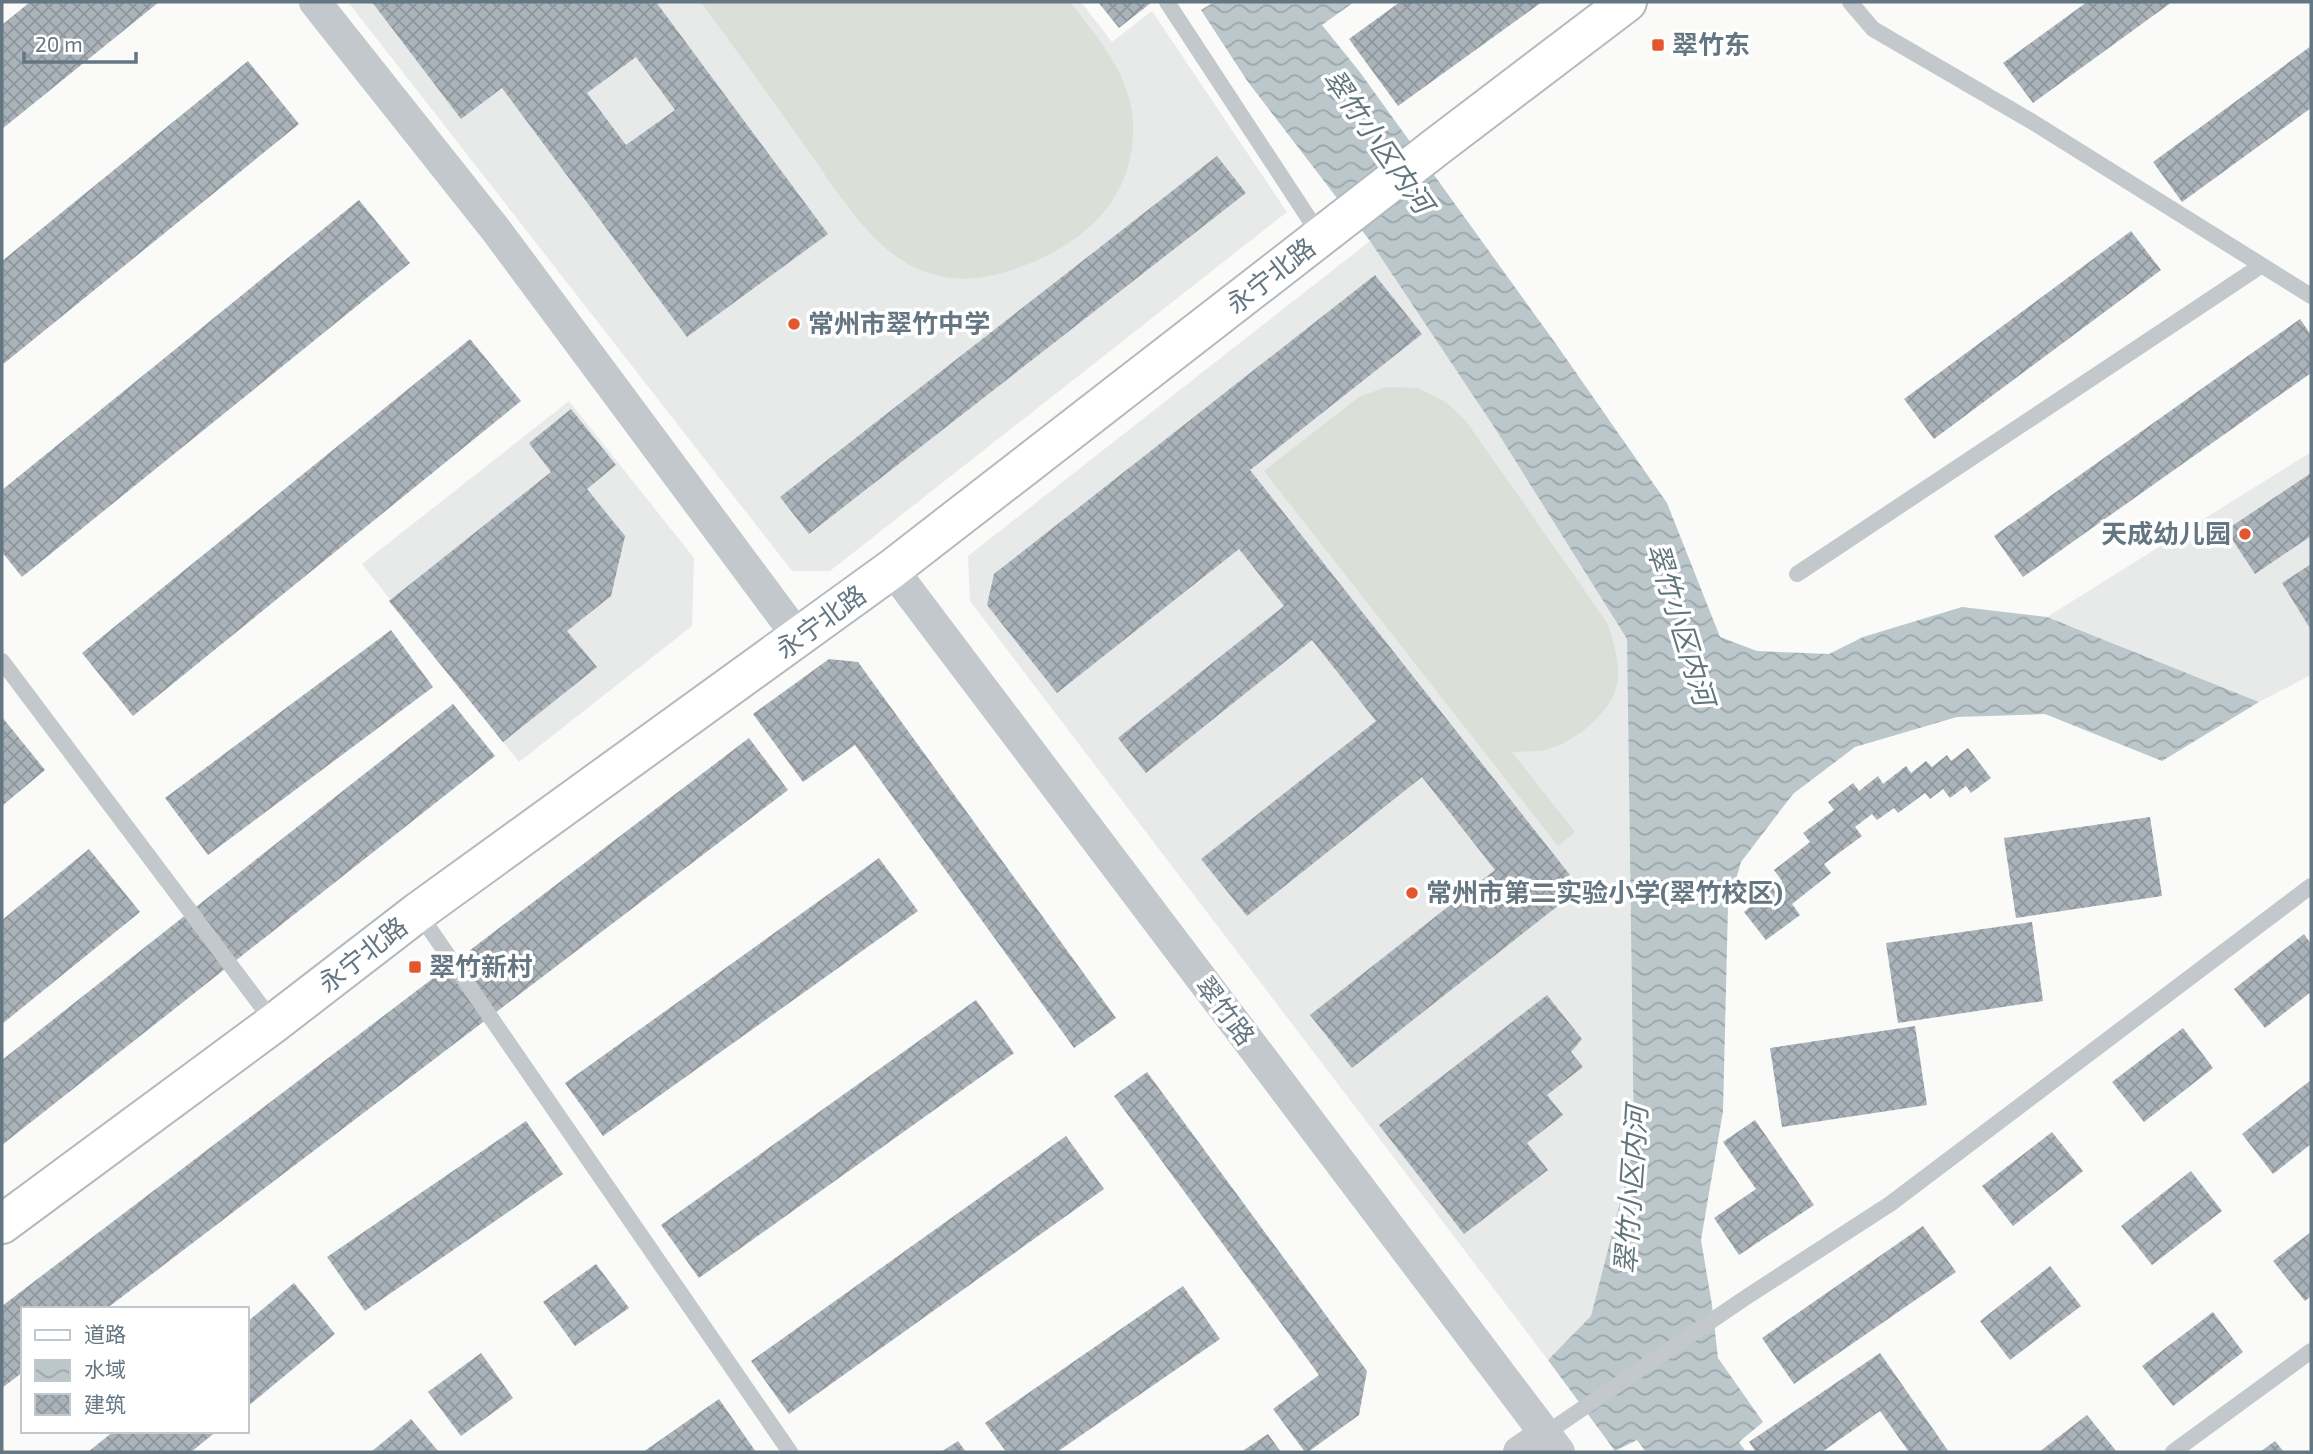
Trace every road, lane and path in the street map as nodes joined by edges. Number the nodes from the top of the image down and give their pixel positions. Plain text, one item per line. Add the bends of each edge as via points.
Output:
1 (315, 2) edge
2 (1167, 2) edge
3 (1627, 2) edge
4 (1850, 2) edge
5 (1327, 232) junction
6 (2262, 265) junction
7 (2311, 296) edge
8 (892, 569) junction
9 (1797, 574) dead end
10 (799, 638) junction
11 (2, 661) edge
12 (2311, 886) edge
13 (418, 912) junction
14 (274, 1023) junction
15 (2, 1224) edge
16 (2311, 1351) edge
17 (1552, 1443) edge
18 (789, 1452) edge
19 (1519, 1452) edge
20 (2173, 1452) edge

1 - 10 street via 496,230
2 - 5 lane
3 - 5 main road, 永宁北路
4 - 6 lane via 1873,29
5 - 8 main road, 永宁北路
6 - 7 lane
6 - 9 lane
8 - 10 main road, 永宁北路
8 - 17 street, 翠竹路
10 - 13 main road, 永宁北路
11 - 14 lane
12 - 17 lane via 1890,1204 1578,1412
13 - 14 main road, 永宁北路
13 - 18 lane
14 - 15 main road, 永宁北路
16 - 20 lane
17 - 19 street

